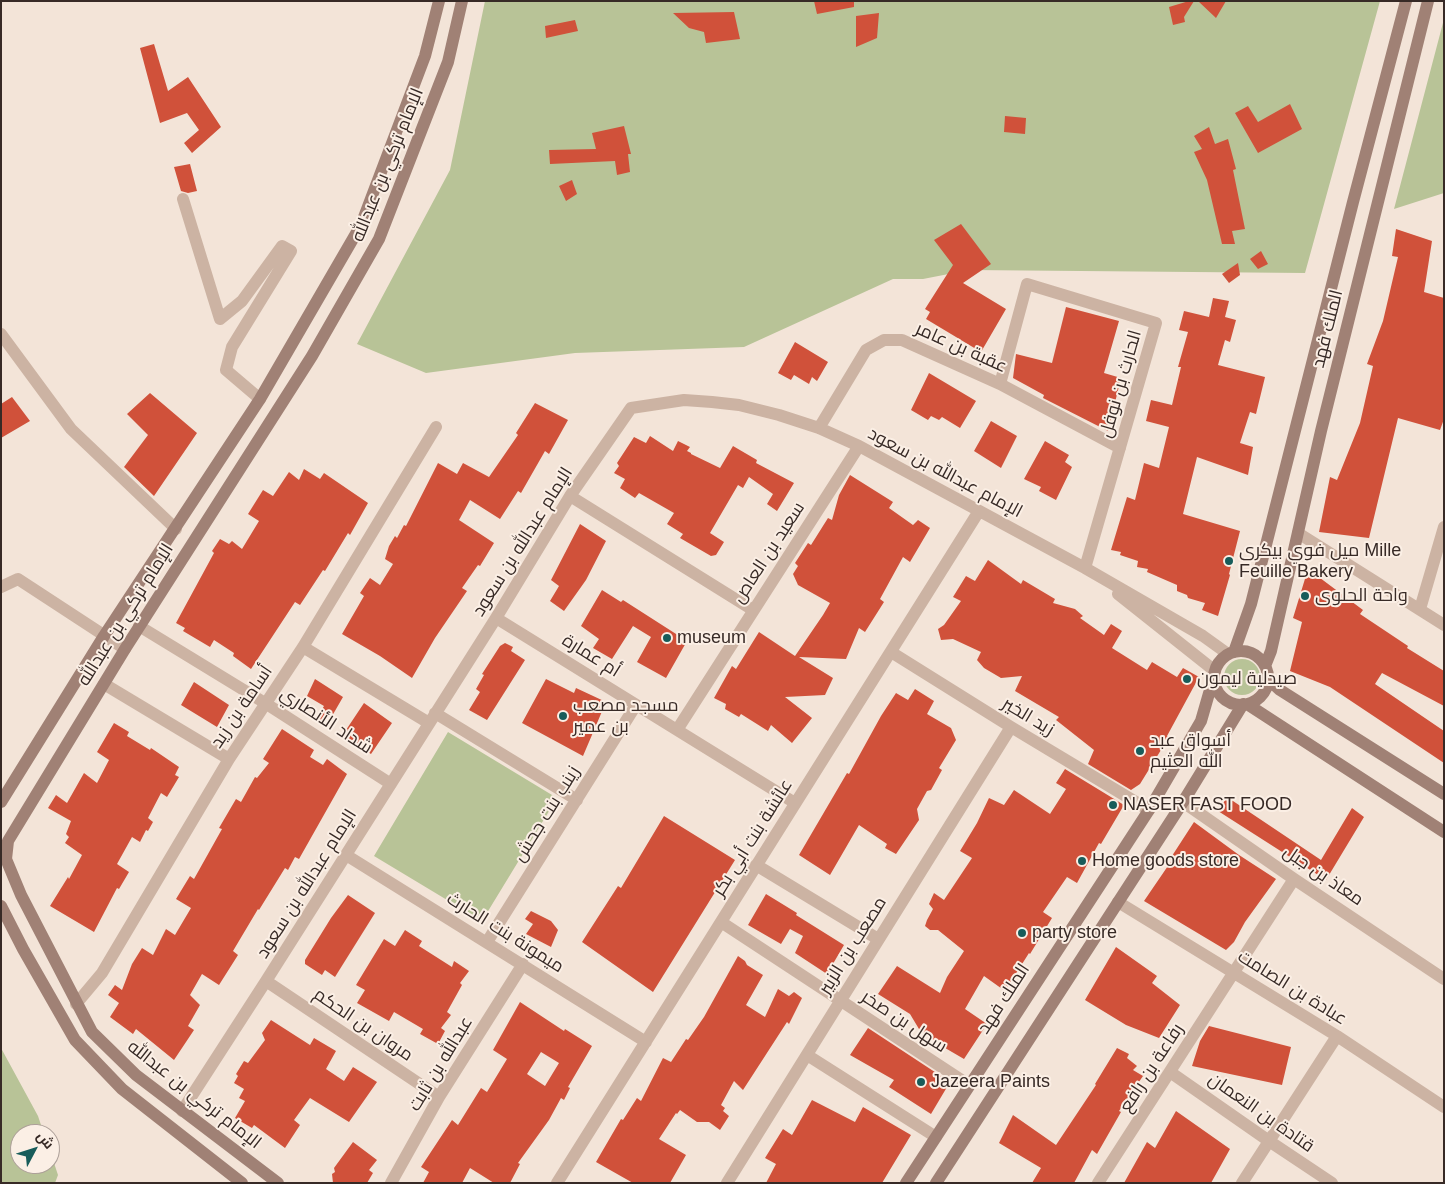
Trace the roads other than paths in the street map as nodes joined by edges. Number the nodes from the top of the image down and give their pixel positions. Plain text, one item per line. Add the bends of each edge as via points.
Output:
1 (439, 1) edge
2 (462, 1) edge
3 (1406, 1) edge
4 (1428, 1) edge
5 (183, 199) dead end
6 (1, 334) edge
7 (1000, 384) junction
8 (260, 399) junction
9 (436, 427) dead end
10 (819, 428) junction
11 (859, 446) junction
12 (1120, 448) junction
13 (570, 496) junction
14 (979, 511) junction
15 (1444, 527) edge
16 (176, 529) junction
17 (1298, 533) junction
18 (1085, 568) junction
19 (1, 587) edge
20 (1420, 609) junction
21 (753, 610) junction
22 (496, 618) junction
23 (1444, 625) edge
24 (140, 626) junction
25 (104, 636) junction
26 (303, 647) junction
27 (125, 649) junction
28 (890, 652) junction
29 (1231, 653) junction
30 (1267, 673) junction
31 (1215, 674) junction
32 (104, 684) junction
33 (265, 703) junction
34 (1245, 704) junction
35 (636, 705) junction
36 (432, 718) junction
37 (1010, 728) junction
38 (677, 730) junction
39 (229, 759) junction
40 (391, 784) junction
41 (1444, 794) edge
42 (577, 800) junction
43 (1, 802) edge
44 (1184, 802) junction
45 (795, 803) junction
46 (1149, 810) junction
47 (1444, 832) edge
48 (346, 855) junction
49 (756, 865) junction
50 (1294, 879) junction
51 (1118, 902) junction
52 (1, 906) edge
53 (721, 922) junction
54 (878, 939) junction
55 (487, 942) junction
56 (523, 964) junction
57 (1234, 972) junction
58 (1444, 979) edge
59 (266, 981) junction
60 (839, 1001) junction
61 (76, 1004) junction
62 (1337, 1036) junction
63 (646, 1042) junction
64 (807, 1055) junction
65 (1170, 1072) junction
66 (970, 1085) junction
67 (440, 1097) junction
68 (1444, 1106) edge
69 (182, 1110) junction
70 (936, 1136) junction
71 (1269, 1141) junction
72 (276, 1182) edge
73 (242, 1183) edge
74 (391, 1183) edge
75 (557, 1183) edge
76 (726, 1183) edge
77 (906, 1183) edge
78 (936, 1183) edge
79 (1098, 1183) edge
80 (1242, 1183) edge
81 (1332, 1183) edge

1 - 8 street, الإمام تركي بن عبدالله via 425,56 362,224
2 - 24 street, الإمام تركي بن عبدالله via 448,62 379,239 312,356
3 - 29 street, الملك فهد via 1252,604
4 - 17 street, الملك فهد
5 - 8 street via 220,319 242,301 282,246 291,251 232,347 226,370
6 - 16 street via 71,429
7 - 10 street, عقبة بن عامر via 902,340 884,340 866,350
7 - 12 street, عقبة بن عامر
7 - 12 street, الحارث بن نوفل via 1027,284 1156,323
8 - 16 street, الإمام تركي بن عبدالله
9 - 26 street, أسامة بن زيد
10 - 11 street, الإمام عبدالله بن سعود
10 - 13 street, الإمام عبدالله بن سعود via 779,414 712,402 684,400 631,408
11 - 14 street, الإمام عبدالله بن سعود
11 - 21 street, سعيد بن العاص
12 - 18 street, الحارث بن نوفل
13 - 21 street
13 - 22 street, الإمام عبدالله بن سعود
14 - 18 street, الإمام عبدالله بن سعود
14 - 28 street, عائشة بنت أبي بكر
15 - 20 street
16 - 25 street, الإمام تركي بن عبدالله
17 - 20 street
17 - 30 street, الملك فهد
18 - 29 street, الإمام عبدالله بن سعود
18 - 31 street, الإمام عبدالله بن سعود
19 - 25 street via 18,579
20 - 23 street
21 - 38 street, سعيد بن العاص
22 - 35 street, أم عمارة
22 - 36 street, الإمام عبدالله بن سعود
24 - 27 street, الإمام تركي بن عبدالله
24 - 33 street, شداد الأنصاري
25 - 27 street
25 - 43 street, الإمام تركي بن عبدالله
26 - 33 street, أسامة بن زيد
26 - 36 street
27 - 32 street, الإمام تركي بن عبدالله
28 - 37 street, زيد الخير
28 - 45 street, عائشة بنت أبي بكر
29 - 30 street via 1255,655
29 - 31 street via 1217,665
30 - 34 street via 1264,692
30 - 41 street via 1280,690
31 - 34 street via 1215,684 1224,698 1231,703
31 - 46 street, الملك فهد via 1201,721
32 - 39 street
32 - 61 street, الإمام تركي بن عبدالله via 16,826 8,841 6,859
33 - 39 street, أسامة بن زيد
33 - 40 street, شداد الأنصاري
34 - 44 street
34 - 47 street
35 - 38 street, أم عمارة
35 - 42 street, زينب بنت جحش
36 - 40 street, الإمام عبدالله بن سعود
36 - 42 street
37 - 46 street, زيد الخير
37 - 54 street, مصعب بن الزبير
38 - 45 street, أم عمارة
39 - 61 street, أسامة بن زيد via 102,973
40 - 48 street, الإمام عبدالله بن سعود
42 - 55 street, زينب بنت جحش
44 - 50 street, معاذ بن جبل
44 - 51 street
45 - 49 street, عائشة بنت أبي بكر
46 - 66 street, الملك فهد
48 - 55 street, ميمونة بنت الحارث
48 - 59 street, الإمام عبدالله بن سعود
49 - 53 street, عائشة بنت أبي بكر
49 - 54 street
50 - 57 street, رفاعة بن رافع
50 - 58 street, معاذ بن جبل
51 - 57 street, عبادة بن الصامت
51 - 78 street
52 - 73 street, الإمام تركي بن عبدالله via 75,1040 122,1089
53 - 60 street, سهل بن صخر
53 - 63 street, عائشة بنت أبي بكر
54 - 60 street, مصعب بن الزبير
55 - 56 street, ميمونة بنت الحارث
56 - 63 street, ميمونة بنت الحارث
56 - 67 street, عبدالله بن ثابت
57 - 62 street, عبادة بن الصامت
57 - 65 street, رفاعة بن رافع
59 - 67 street, مروان بن الحكم
59 - 69 street, الإمام عبدالله بن سعود
60 - 64 street, مصعب بن الزبير
60 - 66 street, سهل بن صخر
61 - 69 street, الإمام تركي بن عبدالله via 92,1032 136,1076
62 - 68 street, عبادة بن الصامت
62 - 71 street
63 - 75 street, عائشة بنت أبي بكر
64 - 70 street
64 - 76 street, مصعب بن الزبير
65 - 71 street, قتادة بن النعمان
65 - 79 street, رفاعة بن رافع
66 - 70 street, الملك فهد
67 - 74 street, عبدالله بن ثابت
69 - 72 street, الإمام تركي بن عبدالله
70 - 77 street, الملك فهد
71 - 80 street
71 - 81 street, قتادة بن النعمان

